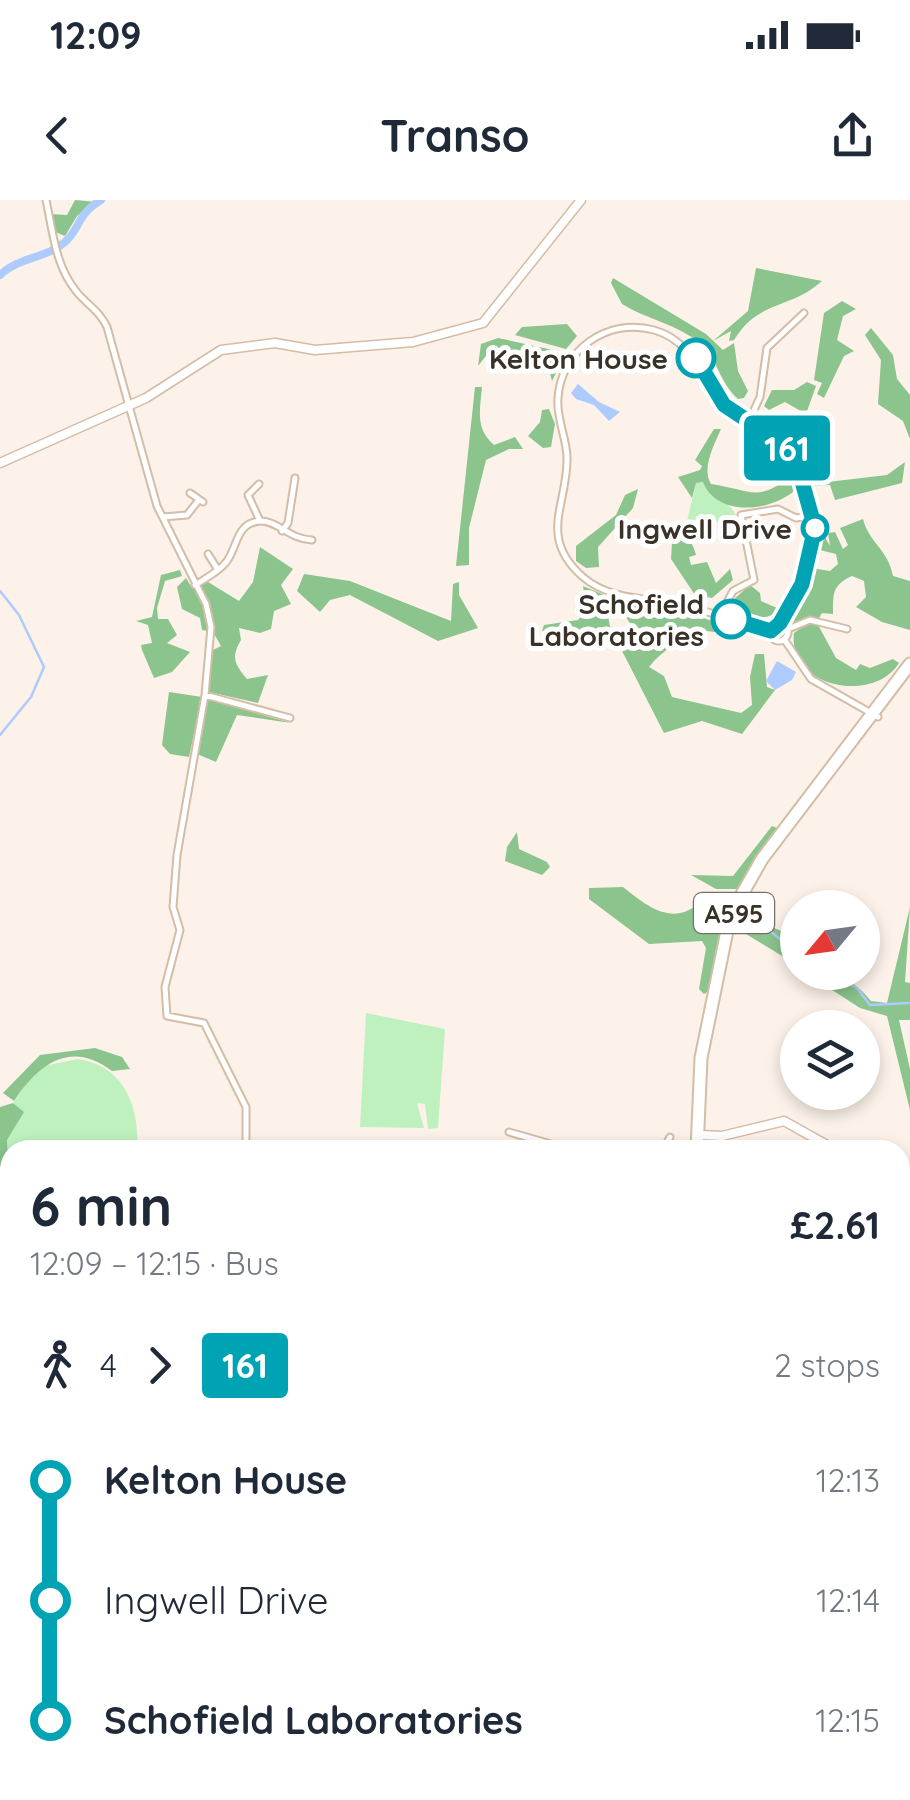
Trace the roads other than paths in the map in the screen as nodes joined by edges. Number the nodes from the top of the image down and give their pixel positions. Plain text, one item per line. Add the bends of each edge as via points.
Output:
1 (46, 200) edge
2 (581, 200) edge
3 (804, 313) dead end
4 (132, 405) junction
5 (749, 422) junction
6 (0, 464) edge
7 (295, 478) dead end
8 (259, 484) dead end
9 (190, 492) dead end
10 (810, 515) junction
11 (162, 517) junction
12 (260, 522) junction
13 (282, 530) junction
14 (312, 540) dead end
15 (208, 554) dead end
16 (218, 570) junction
17 (195, 585) junction
18 (720, 615) junction
19 (780, 623) junction
20 (788, 629) junction
21 (847, 629) dead end
22 (771, 631) junction
23 (784, 639) junction
24 (910, 664) edge
25 (910, 676) edge
26 (205, 695) junction
27 (875, 715) junction
28 (290, 718) dead end
29 (509, 1132) dead end
30 (700, 1135) junction
31 (670, 1136) dead end
32 (246, 1140) edge
33 (537, 1140) edge
34 (668, 1140) edge
35 (699, 1140) edge
36 (818, 1140) edge

1 - 4 street via 58,264 98,309
2 - 4 street via 483,323 413,342 315,350 275,343 234,347 211,354
3 - 5 street via 767,348 760,398
4 - 6 street
4 - 11 street
5 - 10 street via 771,433 796,460
5 - 18 street via 720,400 686,347 646,328 618,328 588,342 568,364 558,396 567,460 556,523 574,569 608,591
7 - 13 street
8 - 12 street via 248,495
9 - 11 street via 200,501 186,515
10 - 18 street via 801,520 778,509 741,515 754,580 729,595
10 - 19 street via 812,550
11 - 17 street
12 - 13 street
12 - 16 street via 242,530
13 - 14 street
15 - 16 street
16 - 17 street
17 - 26 street via 212,627
18 - 22 street
19 - 20 street
19 - 22 street
20 - 21 street via 810,620
20 - 23 street
22 - 23 street
23 - 27 street via 811,679
24 - 27 highway, A595
25 - 27 highway, A595
26 - 28 street
26 - 32 street via 177,855 173,908 181,926 165,987 167,1016 204,1023 246,1107
27 - 30 highway, A595 via 762,860 728,926 701,1058
29 - 33 street
30 - 35 highway, A595
30 - 36 street via 784,1121
31 - 34 street

